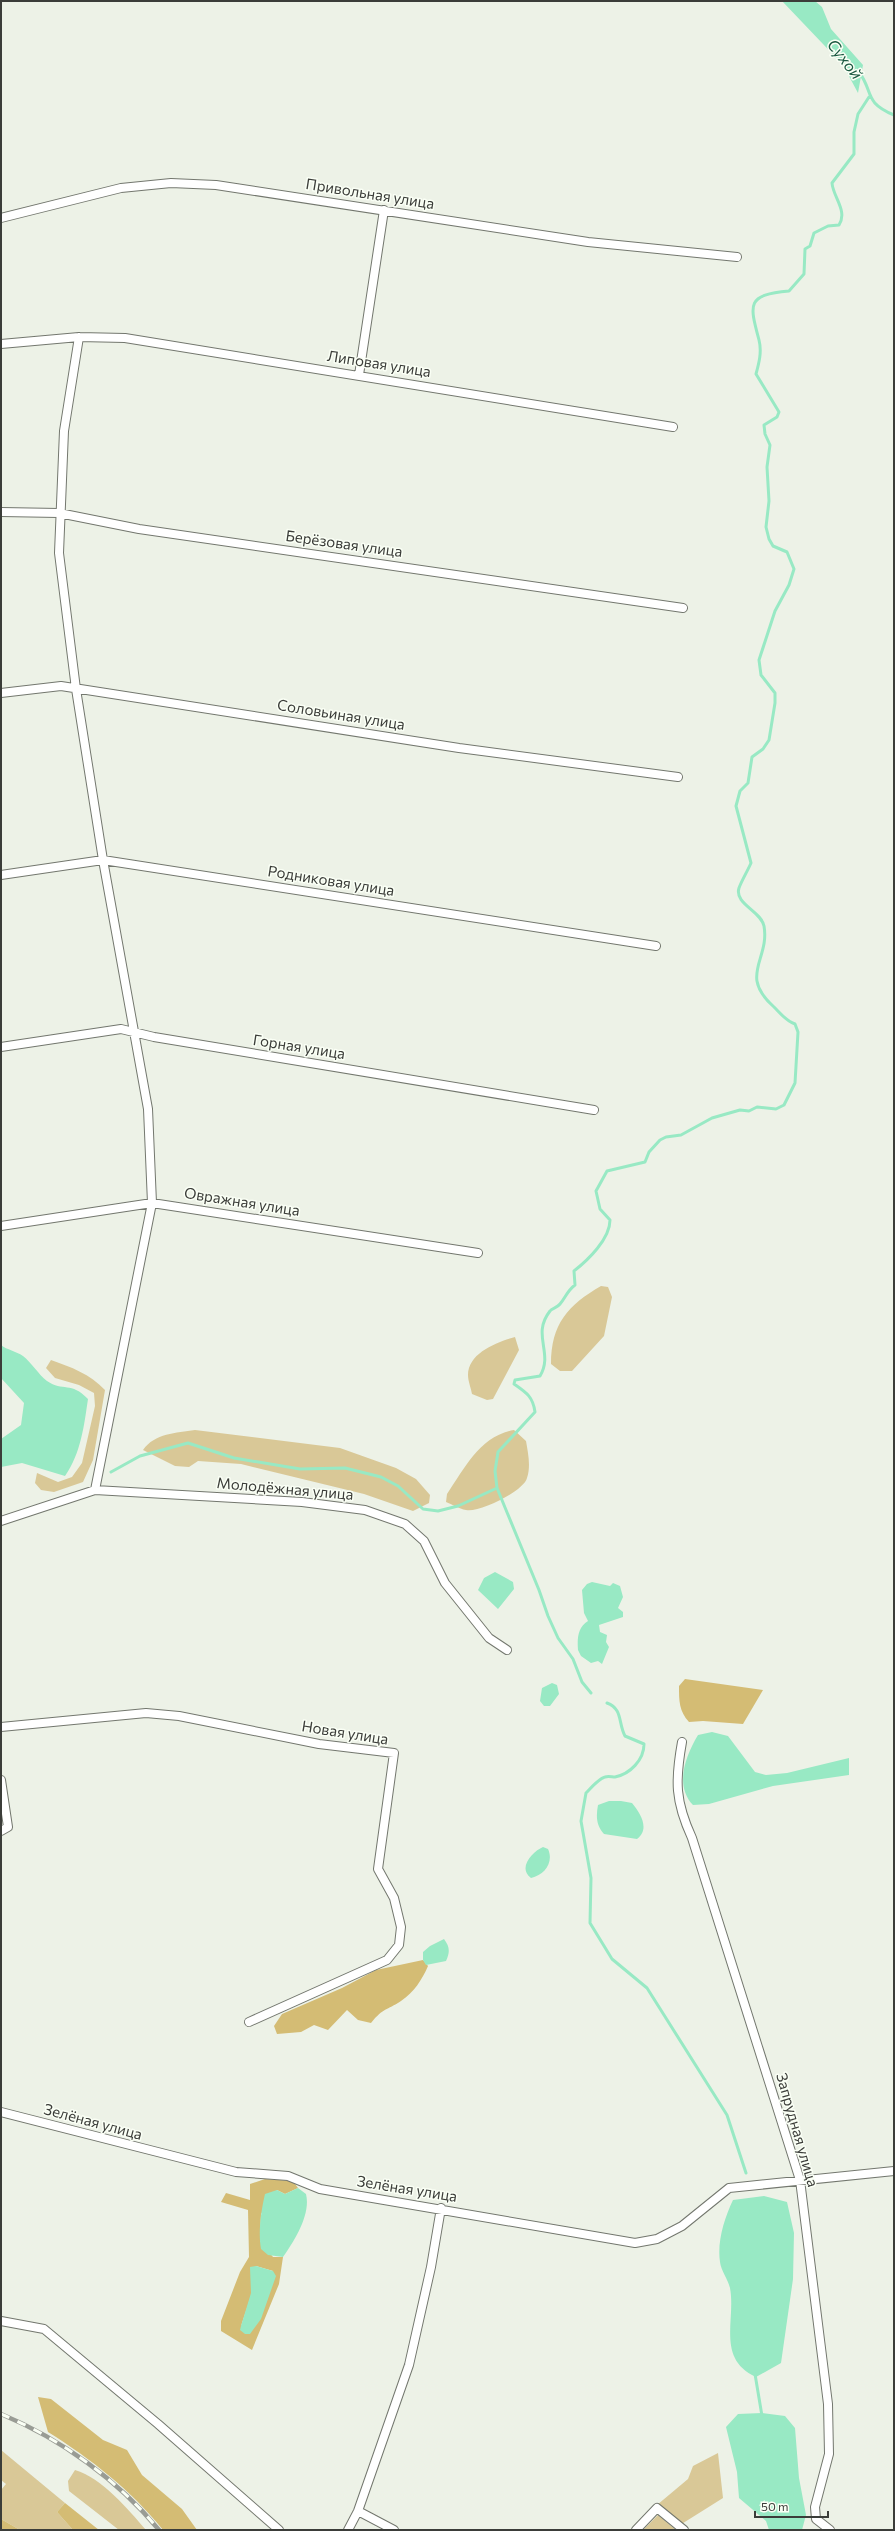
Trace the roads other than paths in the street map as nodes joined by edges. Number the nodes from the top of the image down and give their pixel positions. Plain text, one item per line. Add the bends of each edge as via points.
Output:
1 (384, 210) junction
2 (1, 218) edge
3 (737, 258) dead end
4 (79, 337) junction
5 (1, 344) edge
6 (359, 375) junction
7 (673, 427) dead end
8 (1, 512) edge
9 (59, 513) junction
10 (683, 608) dead end
11 (76, 689) junction
12 (1, 693) edge
13 (678, 777) dead end
14 (102, 860) junction
15 (1, 874) edge
16 (656, 946) dead end
17 (135, 1032) junction
18 (1, 1047) edge
19 (594, 1110) dead end
20 (152, 1202) junction
21 (1, 1226) edge
22 (478, 1253) dead end
23 (95, 1490) junction
24 (1, 1521) edge
25 (507, 1650) dead end
26 (1, 1727) edge
27 (682, 1742) dead end
28 (1, 1780) edge
29 (1, 1831) edge
30 (249, 2022) dead end
31 (1, 2112) edge
32 (894, 2171) edge
33 (800, 2180) junction
34 (441, 2208) junction
35 (1, 2321) edge
36 (358, 2511) junction
37 (279, 2530) edge
38 (348, 2530) edge
39 (394, 2530) edge
40 (636, 2530) edge
41 (684, 2530) edge
42 (830, 2530) edge

1 - 2 street, Привольная улица via 216,185 172,183 121,188
1 - 3 street, Привольная улица via 588,242
1 - 6 street
4 - 5 street, Липовая улица
4 - 6 street, Липовая улица via 125,338
4 - 9 street via 64,431
6 - 7 street, Липовая улица
8 - 9 street, Берёзовая улица
9 - 10 street, Берёзовая улица via 139,528
9 - 11 street via 59,553
11 - 12 street, Соловьиная улица via 47,686
11 - 13 street, Соловьиная улица via 459,748
11 - 14 street
14 - 15 street, Родниковая улица
14 - 16 street, Родниковая улица
14 - 17 street
17 - 18 street, Горная улица via 120,1029
17 - 19 street, Горная улица
17 - 20 street via 148,1109
20 - 21 street, Овражная улица
20 - 22 street, Овражная улица
20 - 23 street
23 - 24 street, Молодёжная улица
23 - 25 street, Молодёжная улица via 302,1502 366,1510 406,1524 424,1541 445,1582 489,1638
26 - 30 street, Новая улица via 146,1713 180,1716 319,1744 394,1753 378,1869 394,1898 401,1927 399,1945 387,1960
27 - 33 street, Запрудная улица via 677,1782 680,1812 692,1838
28 - 29 street via 8,1827
31 - 34 street, Зелёная улица via 236,2172 288,2176 320,2189
32 - 33 street, Зелёная улица
33 - 34 street, Зелёная улица via 729,2188 682,2226 657,2239 635,2243
33 - 42 street, Запрудная улица via 828,2404 829,2454 815,2507 816,2519
34 - 36 street via 409,2365
35 - 37 street via 44,2329
36 - 38 street
36 - 39 street
40 - 41 street via 657,2508

